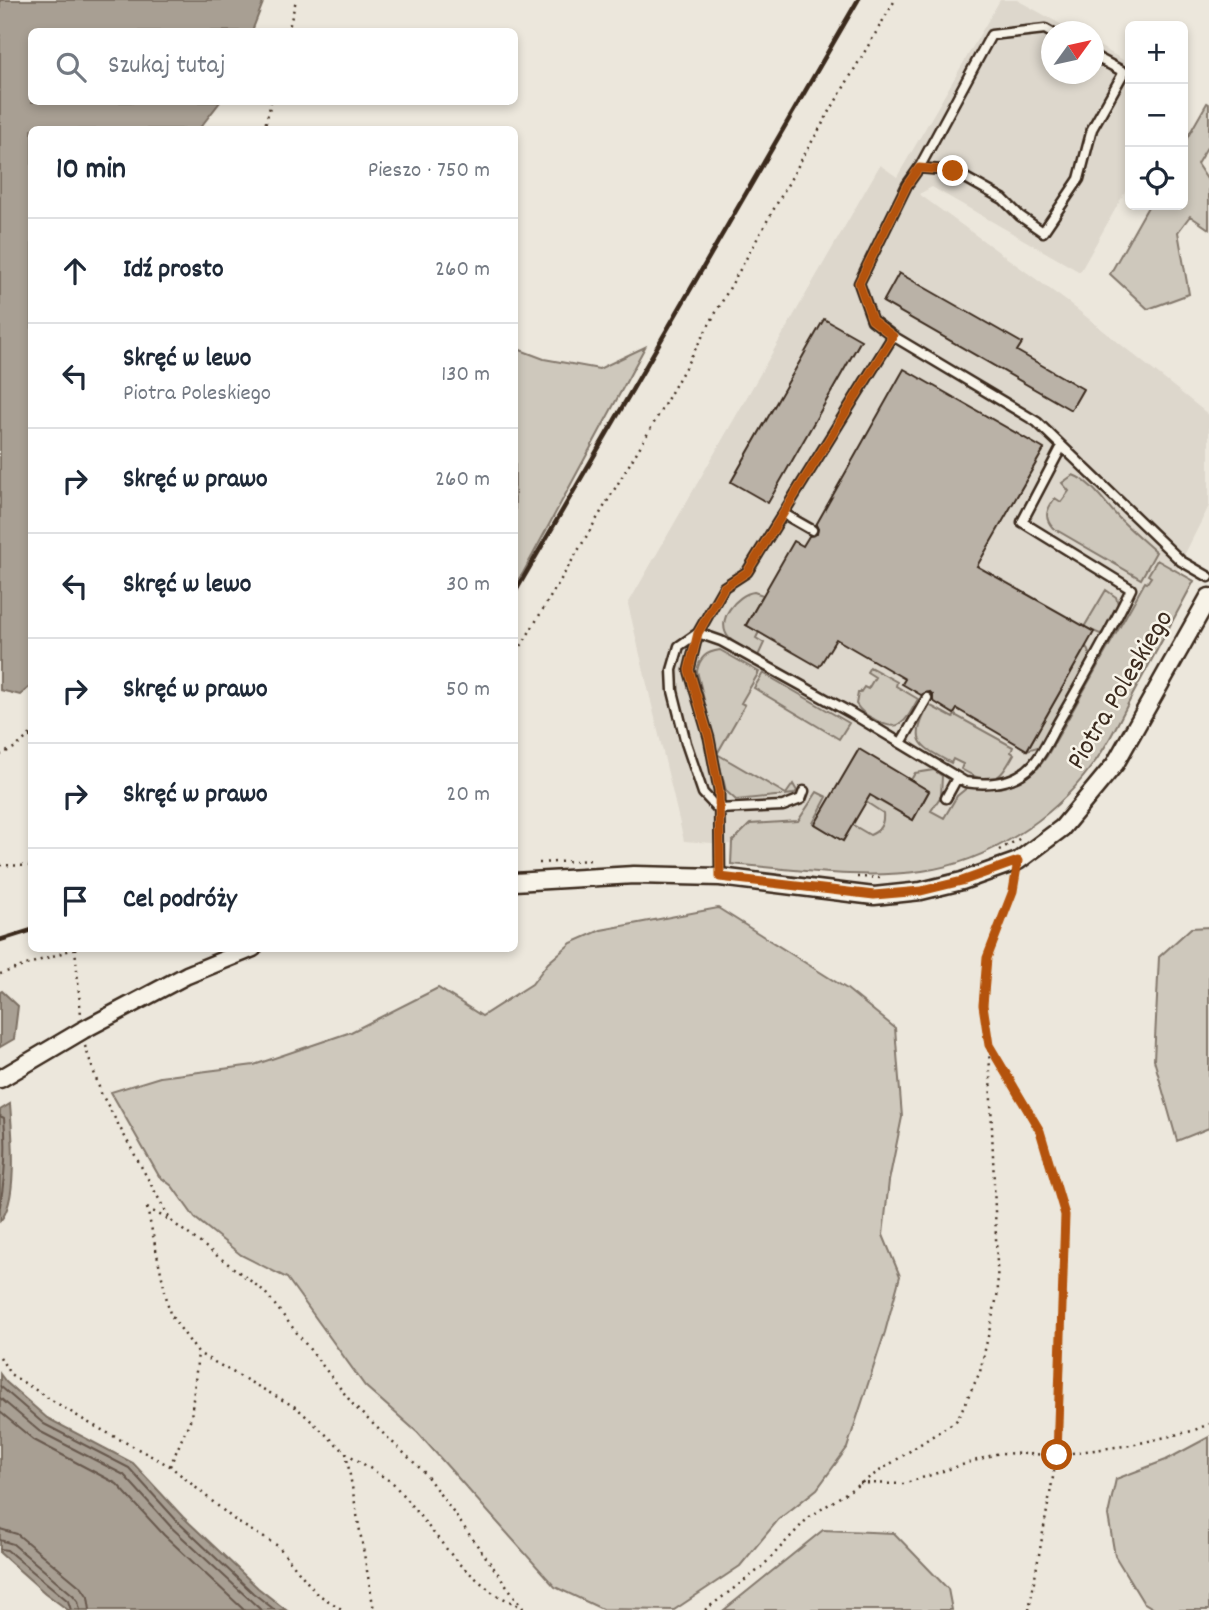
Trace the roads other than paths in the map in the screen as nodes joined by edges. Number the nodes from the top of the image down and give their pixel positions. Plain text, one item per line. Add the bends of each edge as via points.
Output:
1 (1041, 29) edge
2 (1104, 61) edge
3 (919, 168) junction
4 (893, 336) junction
5 (1062, 446) junction
6 (784, 514) junction
7 (813, 530) dead end
8 (1209, 577) edge
9 (1209, 597) edge
10 (698, 633) junction
11 (927, 698) dead end
12 (901, 743) junction
13 (957, 778) junction
14 (804, 791) dead end
15 (946, 798) dead end
16 (718, 809) junction
17 (720, 877) junction
18 (518, 882) edge
19 (243, 952) edge
20 (0, 1079) edge

1 - 3 lane via 991,35
2 - 3 lane via 1124,72 1092,129 1079,179 1043,232 1003,199 953,171
3 - 4 lane via 859,283 872,320
4 - 5 lane via 1037,422
4 - 6 lane
5 - 8 lane via 1181,561
5 - 13 lane via 1022,522 1131,589 1102,647 1027,770 983,785
6 - 7 lane
6 - 10 lane via 747,572 724,587
9 - 17 street, Piotra Poleskiego via 1115,764 1062,828 1018,861 921,891 874,895
10 - 12 lane via 721,641
10 - 16 lane via 689,670 709,738
10 - 16 lane via 679,646 672,670 673,691 703,793
11 - 12 lane
12 - 13 lane
13 - 15 lane
14 - 16 lane via 801,799 783,806
16 - 17 lane
17 - 18 street, Piotra Poleskiego via 634,875
19 - 20 street via 187,975

